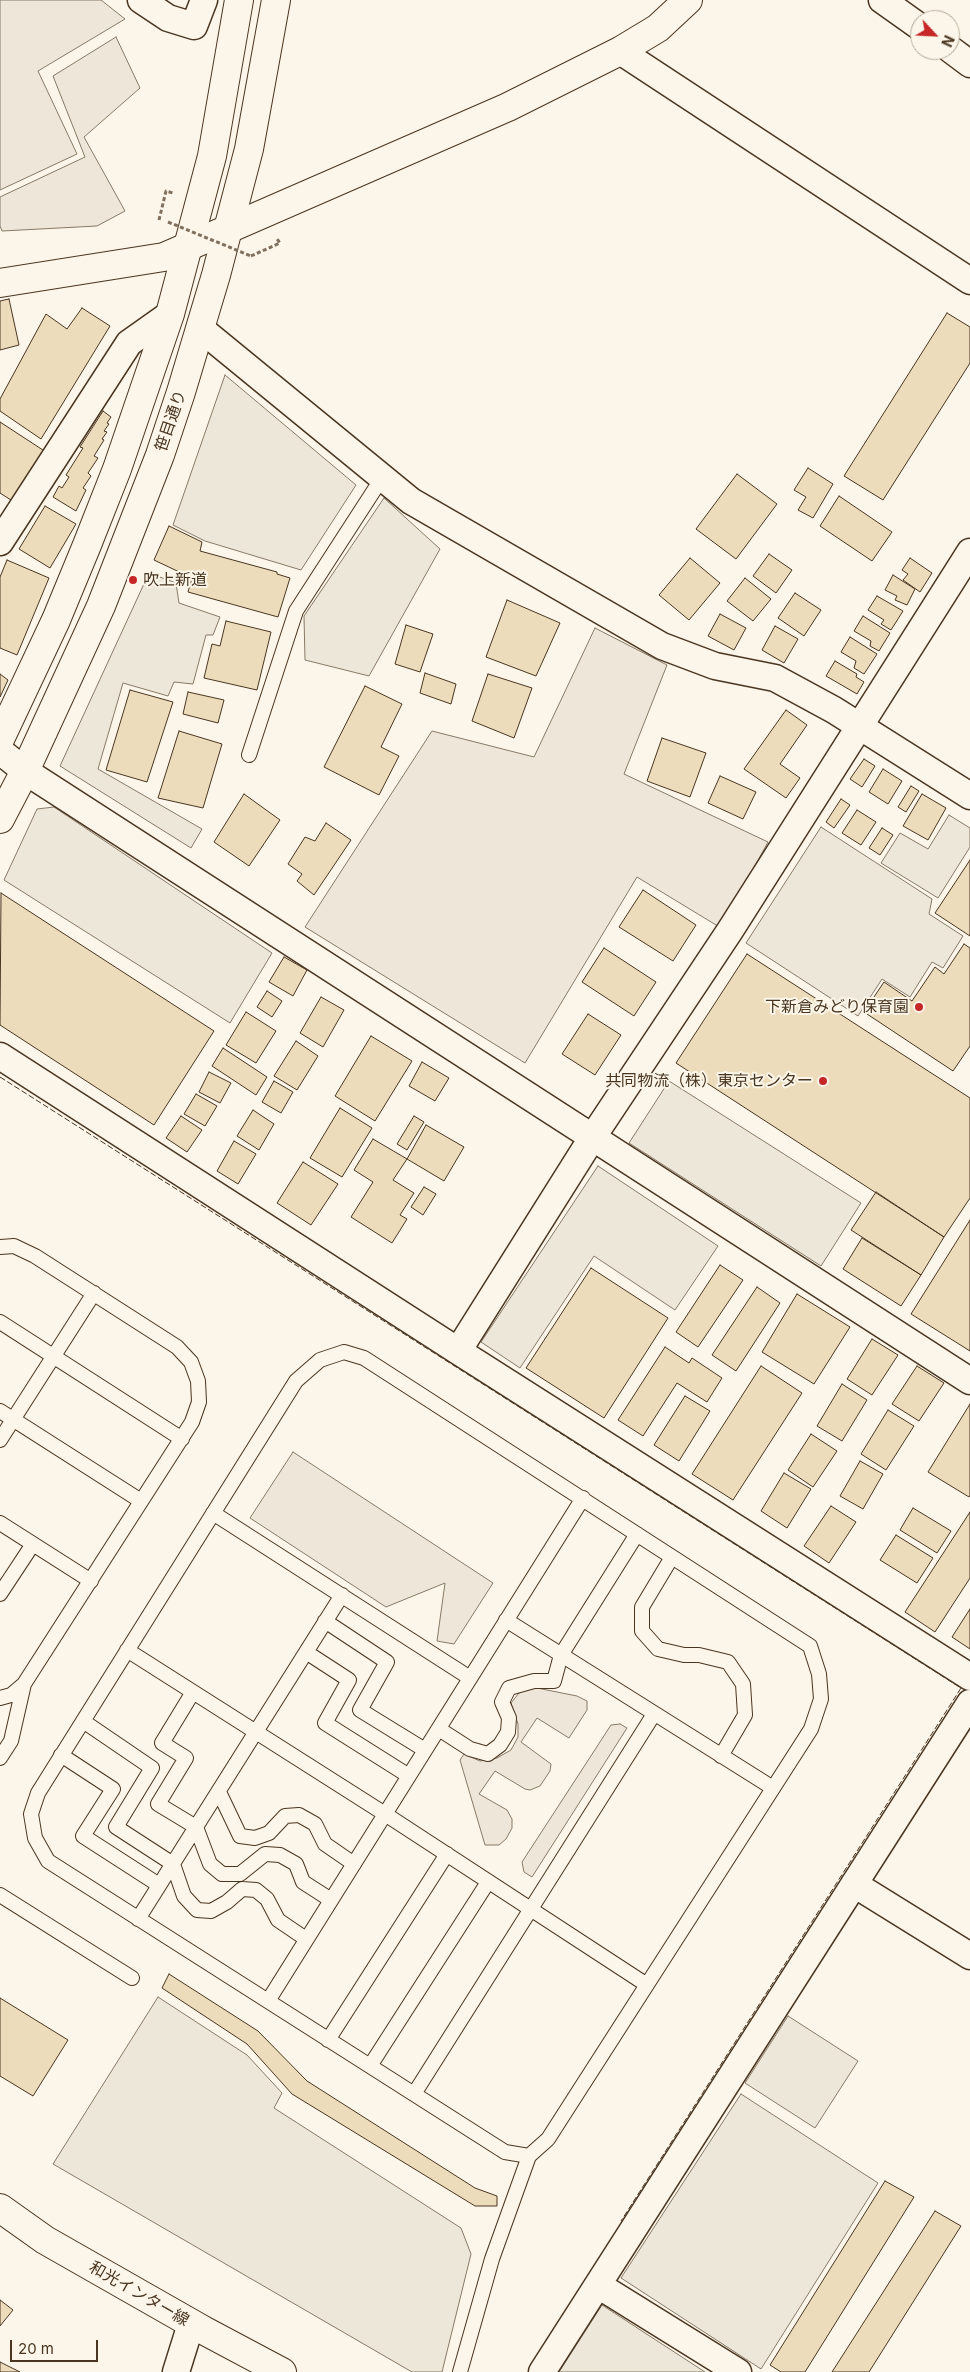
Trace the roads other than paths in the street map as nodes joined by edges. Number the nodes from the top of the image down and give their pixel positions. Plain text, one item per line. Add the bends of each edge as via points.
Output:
1 (141, 0) edge
2 (204, 0) edge
3 (239, 0) edge
4 (276, 0) edge
5 (688, 0) edge
6 (882, 0) edge
7 (910, 21) edge
8 (620, 51) junction
9 (229, 228) junction
10 (189, 246) junction
11 (970, 280) edge
12 (0, 283) edge
13 (170, 314) junction
14 (201, 329) junction
15 (382, 478) junction
16 (0, 542) edge
17 (970, 552) edge
18 (858, 726) junction
19 (0, 739) edge
20 (0, 751) edge
21 (249, 755) dead end
22 (26, 771) junction
23 (970, 796) edge
24 (0, 820) edge
25 (0, 1056) edge
26 (592, 1138) junction
27 (0, 1247) edge
28 (94, 1293) junction
29 (0, 1322) edge
30 (458, 1351) junction
31 (54, 1356) junction
32 (970, 1381) edge
33 (0, 1411) edge
34 (13, 1420) junction
35 (182, 1439) junction
36 (0, 1440) edge
37 (583, 1498) junction
38 (141, 1501) junction
39 (213, 1513) junction
40 (0, 1523) edge
41 (637, 1534) junction
42 (33, 1544) junction
43 (672, 1556) junction
44 (90, 1580) junction
45 (0, 1594) edge
46 (342, 1595) junction
47 (506, 1620) junction
48 (325, 1621) junction
49 (127, 1650) junction
50 (306, 1652) junction
51 (561, 1655) junction
52 (970, 1676) edge
53 (470, 1678) junction
54 (24, 1684) junction
55 (193, 1692) junction
56 (0, 1698) edge
57 (970, 1704) edge
58 (654, 1714) junction
59 (83, 1721) junction
60 (439, 1729) junction
61 (256, 1732) junction
62 (425, 1750) junction
63 (62, 1755) junction
64 (722, 1756) junction
65 (0, 1758) edge
66 (409, 1776) junction
67 (773, 1788) junction
68 (218, 1792) junction
69 (385, 1814) junction
70 (196, 1828) junction
71 (447, 1854) junction
72 (173, 1864) junction
73 (354, 1864) junction
74 (488, 1882) junction
75 (854, 1884) junction
76 (159, 1886) junction
77 (0, 1895) edge
78 (331, 1900) junction
79 (532, 1910) junction
80 (138, 1919) junction
81 (306, 1940) junction
82 (970, 1956) edge
83 (132, 1978) dead end
84 (647, 1985) junction
85 (268, 2001) junction
86 (328, 2040) junction
87 (370, 2066) junction
88 (414, 2094) junction
89 (529, 2156) junction
90 (0, 2208) edge
91 (598, 2284) junction
92 (191, 2324) junction
93 (176, 2372) edge
94 (282, 2372) edge
95 (460, 2372) edge
96 (542, 2372) edge
97 (738, 2372) edge

1 - 2 street via 168,18 194,26
3 - 10 main road via 212,156
4 - 9 main road, 笹目通り via 251,140
5 - 8 main road via 658,28
6 - 7 street
8 - 9 main road via 508,107
8 - 11 street
9 - 10 main road
9 - 14 main road, 笹目通り
10 - 12 main road via 164,257
10 - 13 main road
13 - 16 street via 129,343
13 - 19 main road via 120,461 87,545
14 - 15 street
14 - 22 main road, 笹目通り via 128,540
15 - 18 street via 410,501 662,646 715,666 774,678
15 - 21 lane via 296,611
17 - 18 street
18 - 23 street
18 - 26 street via 731,929
20 - 22 street
22 - 24 main road, 笹目通り
22 - 26 street
25 - 30 street
26 - 30 street
26 - 32 street
27 - 28 lane via 14,1246 24,1250
28 - 31 lane
28 - 35 lane via 177,1347 191,1362 198,1381 199,1402
29 - 31 lane
30 - 52 street
31 - 34 lane
31 - 35 lane
33 - 34 lane
34 - 36 lane
34 - 38 lane
35 - 38 lane
37 - 39 lane via 364,1358 344,1352 320,1360 296,1381
37 - 41 lane
37 - 47 lane
38 - 44 lane
39 - 46 lane
39 - 49 lane
40 - 42 lane
41 - 43 lane
41 - 51 lane
42 - 44 lane
42 - 45 lane
43 - 64 lane via 642,1608 642,1631 658,1649 728,1662 743,1684 745,1715
43 - 67 lane via 810,1646 819,1674 821,1699 811,1729
44 - 54 lane
46 - 48 lane
46 - 53 lane
47 - 51 lane
47 - 53 lane
48 - 50 lane
48 - 62 lane via 387,1662 360,1710
49 - 55 lane
49 - 59 lane
50 - 61 lane
50 - 66 lane via 349,1680 325,1722
51 - 58 lane
51 - 60 lane via 554,1681 534,1681 509,1688 502,1702 509,1718 508,1732 500,1745 488,1754 470,1749
53 - 60 lane
54 - 56 lane via 11,1695
54 - 65 lane via 11,1742
55 - 61 lane
55 - 70 lane via 162,1743 186,1758 158,1804
57 - 75 street
58 - 64 lane
58 - 79 lane
59 - 63 lane
59 - 72 lane via 152,1768 116,1827
60 - 62 lane
61 - 68 lane
61 - 69 lane
62 - 66 lane
63 - 76 lane via 113,1789 83,1836
63 - 80 lane via 38,1792 31,1814 35,1838 48,1861
64 - 67 lane
66 - 69 lane
67 - 84 lane
68 - 70 lane
68 - 73 lane via 240,1836 255,1838 269,1833 286,1816 299,1815 315,1824 325,1844
69 - 71 lane
69 - 73 lane
70 - 72 lane
70 - 78 lane via 210,1864 222,1874 240,1874 265,1854 280,1855 296,1864 303,1882
71 - 74 lane
71 - 86 lane
72 - 76 lane
72 - 81 lane via 184,1896 197,1910 211,1911 242,1889 256,1890 267,1899 278,1920
73 - 78 lane
74 - 79 lane
74 - 87 lane
75 - 82 street
75 - 91 street
76 - 80 lane
77 - 83 lane
78 - 81 lane
79 - 84 lane
79 - 88 lane
80 - 85 lane
81 - 85 lane
84 - 89 lane via 548,2138
85 - 86 lane
86 - 87 lane
87 - 88 lane
88 - 89 lane via 505,2152
89 - 95 lane via 492,2259
90 - 92 main road, 和光インター線 via 45,2240
91 - 96 street
91 - 97 street
92 - 93 street
92 - 94 main road, 和光インター線

